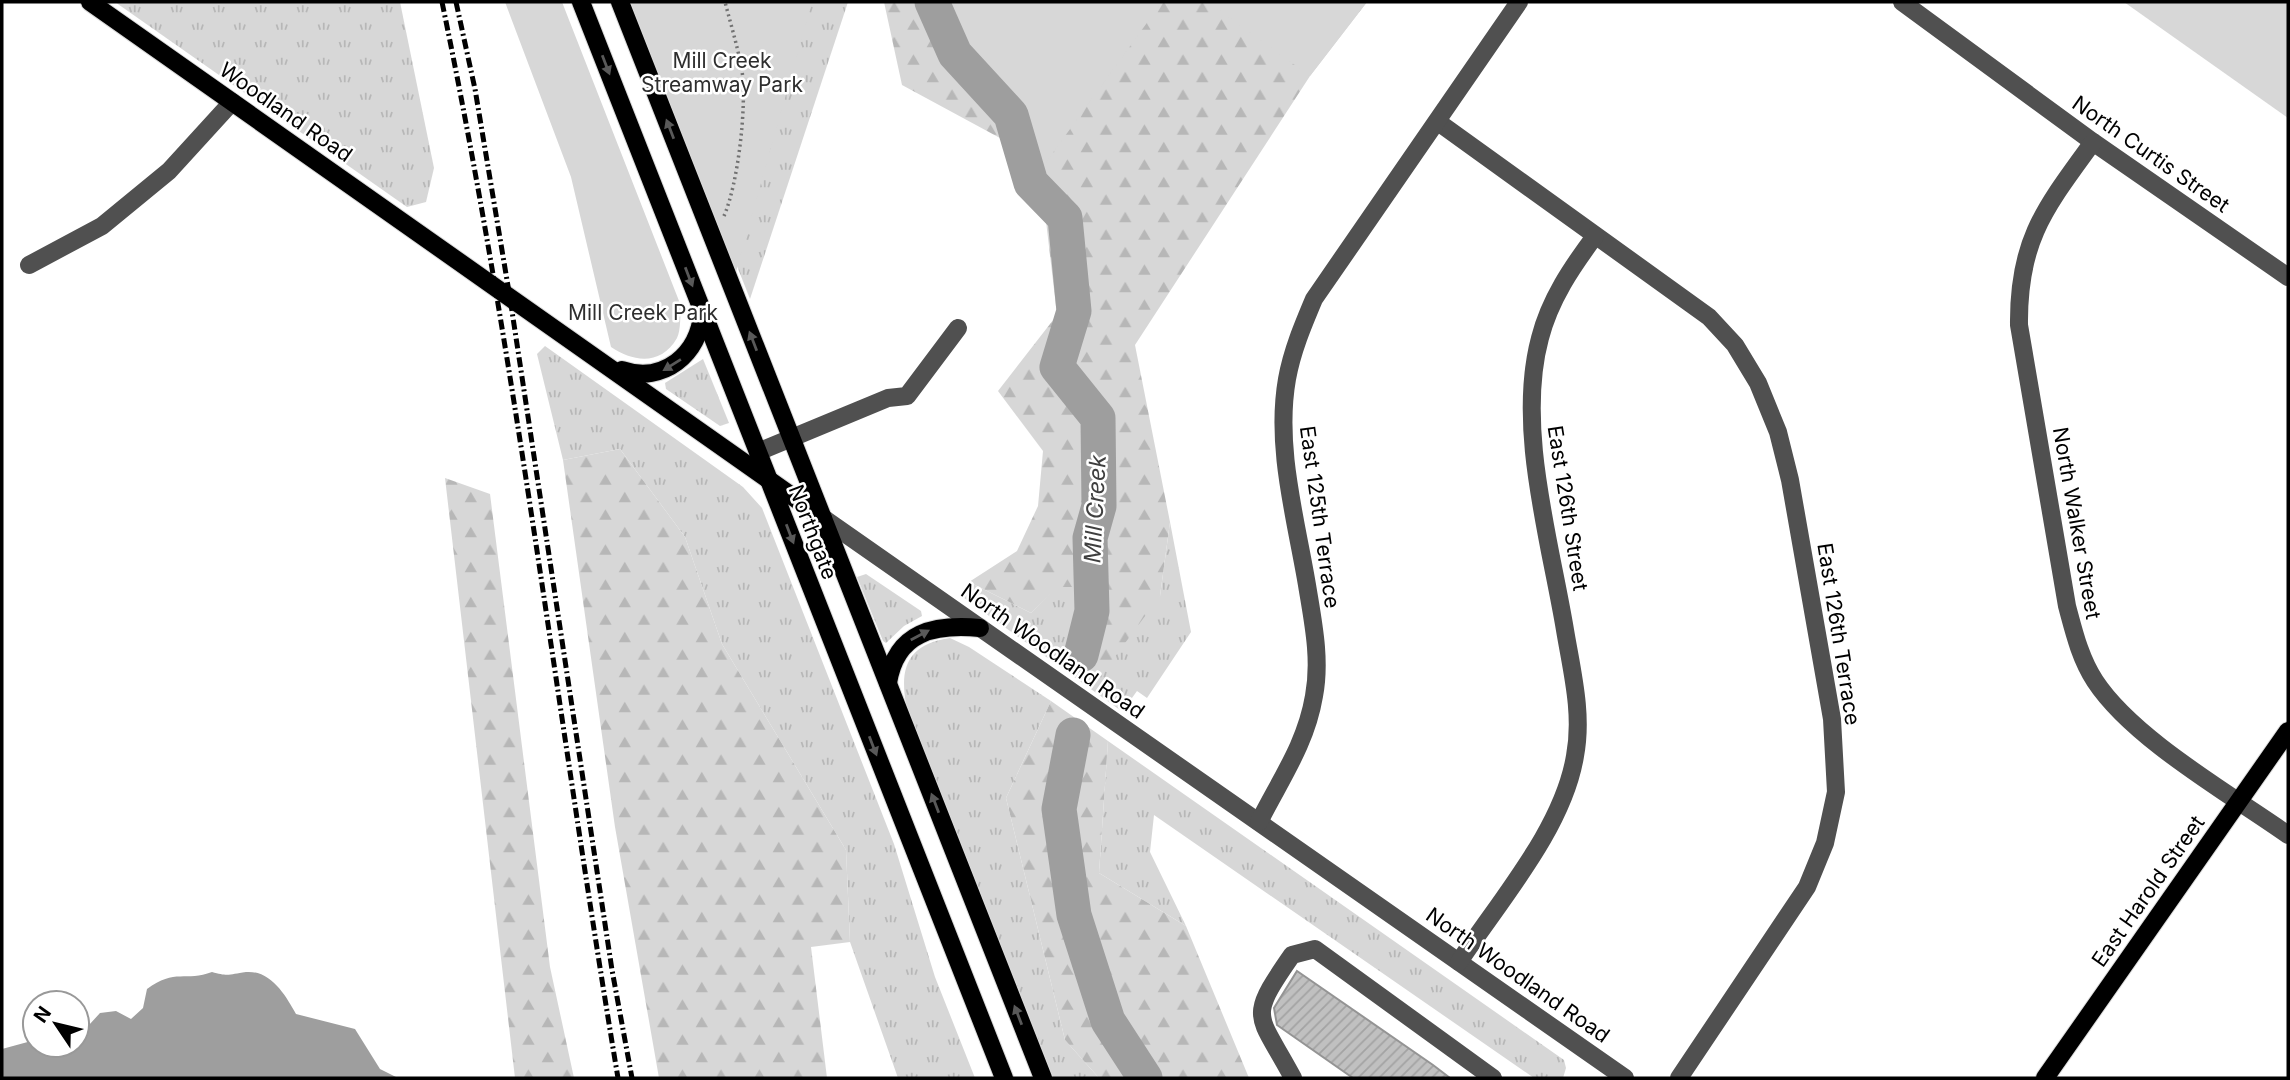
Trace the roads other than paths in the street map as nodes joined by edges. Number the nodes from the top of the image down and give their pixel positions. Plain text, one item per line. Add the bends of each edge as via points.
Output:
1 (90, 2) edge
2 (581, 2) edge
3 (620, 2) edge
4 (1519, 2) edge
5 (1902, 2) edge
6 (232, 102) junction
7 (1438, 122) junction
8 (2093, 142) junction
9 (1595, 236) junction
10 (455, 260) joint
11 (29, 265) dead end
12 (2288, 277) edge
13 (702, 310) junction
14 (958, 328) dead end
15 (609, 366) junction
16 (792, 438) junction
17 (758, 453) junction
18 (769, 480) junction
19 (823, 518) junction
20 (980, 628) junction
21 (888, 683) junction
22 (2288, 731) edge
23 (2239, 801) junction
24 (1259, 822) junction
25 (2288, 835) edge
26 (1459, 962) junction
27 (1004, 1078) edge
28 (1043, 1078) edge
29 (1293, 1078) edge
30 (1493, 1078) edge
31 (1625, 1078) edge
32 (1679, 1078) edge
33 (2045, 1078) edge

1 - 6 main road, Woodland Road
2 -> 13 main road, Northgate
16 -> 3 main road, Northgate
4 - 7 street, East 125th Terrace
5 - 8 street, North Curtis Street
6 - 10 main road, Woodland Road
6 - 11 street via 169,171 102,226
7 - 9 street
7 - 24 street, East 125th Terrace via 1314,299 1296,341 1287,379 1284,450 1312,614 1315,694 1295,759
8 - 12 street, North Curtis Street
8 - 23 street, North Walker Street via 2034,230 2018,288 2019,325 2067,606 2077,645 2115,707
9 - 26 street, East 126th Street via 1563,282 1540,337 1531,422 1576,693 1576,755 1565,794 1542,839
9 - 32 street, East 126th Terrace via 1709,317 1735,345 1758,383 1778,432 1790,480 1832,719 1836,792 1825,843 1811,876
10 - 15 main road, North Woodland Road
13 -> 15 main road via 701,330 693,345 671,366 644,375
13 - 17 main road, Northgate
14 - 16 street via 907,396 888,398
15 - 18 main road, North Woodland Road
16 - 17 street
16 - 19 main road, Northgate
17 - 18 main road, Northgate
18 - 19 main road, North Woodland Road
18 -> 27 main road, Northgate
19 - 20 street, North Woodland Road
19 - 21 main road, Northgate
21 -> 20 main road via 896,654 920,634 956,626
20 - 24 street, North Woodland Road
28 -> 21 main road, Northgate
22 - 23 main road, East Harold Street
23 - 25 street, North Walker Street
23 - 33 main road, East Harold Street
24 - 26 street, North Woodland Road
26 - 31 street, North Woodland Road
29 - 30 street via 1261,1023 1260,1010 1292,955 1315,949

